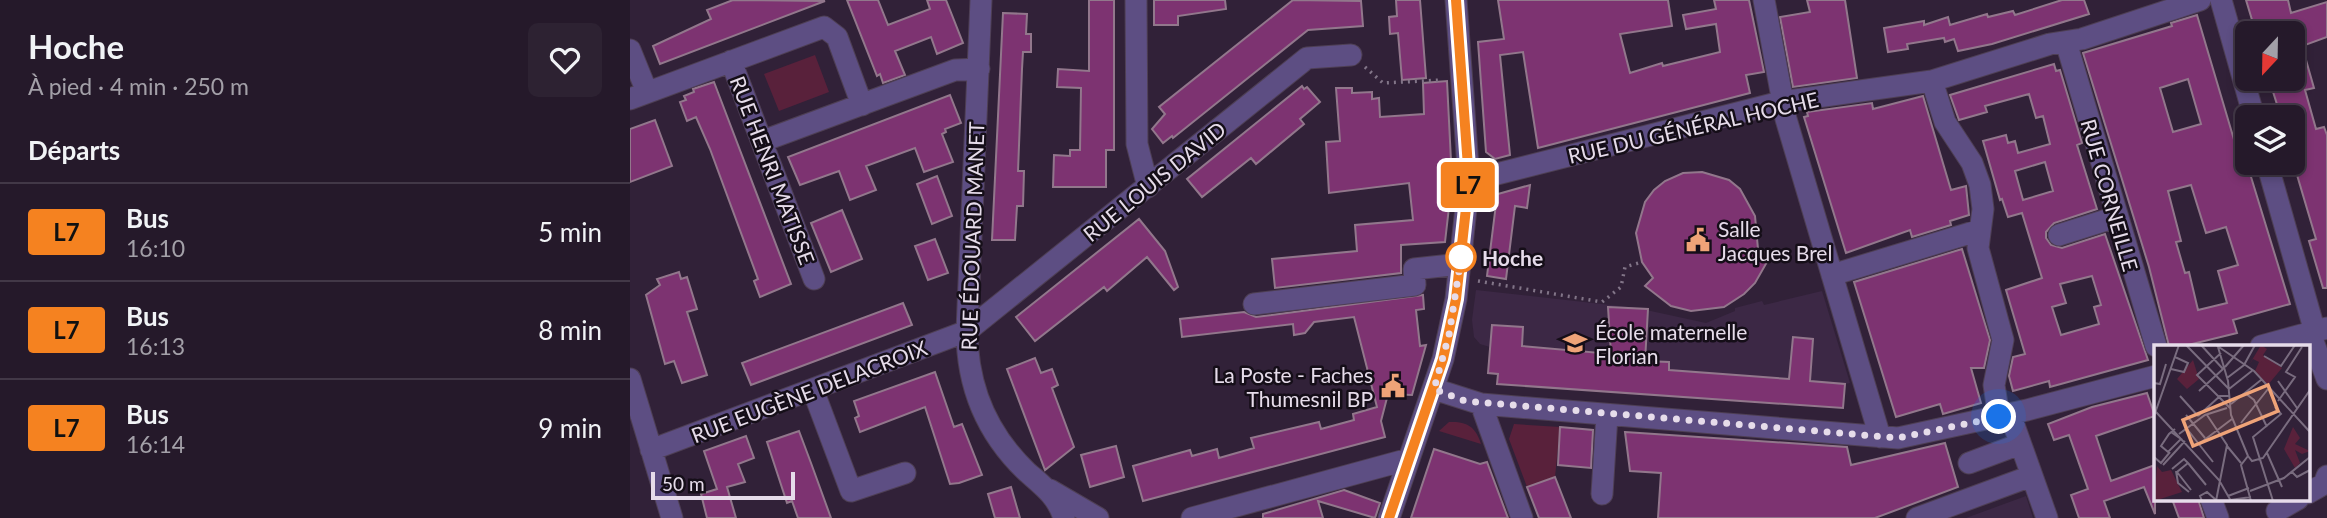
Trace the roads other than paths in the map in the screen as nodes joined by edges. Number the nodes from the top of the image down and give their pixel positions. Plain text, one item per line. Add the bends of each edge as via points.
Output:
1 (981, 0) edge
2 (1136, 0) edge
3 (1456, 0) edge
4 (1764, 0) edge
5 (2200, 0) edge
6 (2221, 0) edge
7 (2066, 43) junction
8 (630, 50) edge
9 (1351, 55) road end
10 (731, 61) junction
11 (979, 69) junction
12 (1932, 81) junction
13 (639, 96) edge
14 (1781, 102) junction
15 (862, 105) junction
16 (2252, 105) edge
17 (763, 141) junction
18 (2271, 175) edge
19 (1469, 181) junction
20 (1148, 187) junction
21 (2116, 217) junction
22 (1980, 230) junction
23 (2059, 235) dead end
24 (1460, 271) junction
25 (1832, 275) junction
26 (814, 279) dead end
27 (1254, 304) dead end
28 (967, 331) junction
29 (2317, 331) edge
30 (2156, 345) edge
31 (2265, 345) edge
32 (2154, 376) edge
33 (630, 379) edge
34 (2327, 379) edge
35 (1434, 389) junction
36 (813, 390) junction
37 (1481, 404) junction
38 (1608, 415) junction
39 (2004, 416) junction
40 (636, 423) edge
41 (1880, 437) junction
42 (2020, 444) junction
43 (651, 450) junction
44 (1409, 458) junction
45 (1969, 463) dead end
46 (905, 473) dead end
47 (2031, 476) junction
48 (2327, 476) edge
49 (1046, 487) junction
50 (2310, 492) edge
51 (1602, 494) dead end
52 (2211, 500) edge
53 (2296, 500) edge
54 (1954, 511) edge
55 (2277, 511) dead end
56 (672, 518) edge
57 (1064, 518) edge
58 (1098, 518) edge
59 (1192, 518) edge
60 (1389, 518) edge
61 (1522, 518) edge
62 (1917, 518) edge
63 (2047, 518) edge
64 (2218, 518) edge

1 - 11 street, RUE ÉDOUARD MANET
2 - 20 street via 1137,144
3 - 19 street
4 - 14 street
5 - 7 street, RUE DU GÉNÉRAL HOCHE
6 - 16 street
7 - 12 street, RUE DU GÉNÉRAL HOCHE
7 - 21 street, RUE CORNEILLE
8 - 13 street
9 - 20 street, RUE LOUIS DAVID via 1307,58
10 - 13 street
10 - 15 street via 819,27 830,29
10 - 17 street, RUE HENRI MATISSE
11 - 15 street via 955,70
11 - 28 street, RUE ÉDOUARD MANET
12 - 14 street, RUE DU GÉNÉRAL HOCHE
12 - 22 street via 1945,122 1972,163 1980,185
14 - 19 street, RUE DU GÉNÉRAL HOCHE
14 - 25 street
15 - 17 street
17 - 26 street, RUE HENRI MATISSE
18 - 29 street
19 - 24 street
20 - 28 street, RUE LOUIS DAVID
21 - 23 street
21 - 30 street, RUE CORNEILLE
22 - 25 street
22 - 39 street via 1979,257 2003,340 1994,385
24 - 27 street via 1414,269 1415,285
24 - 35 street
25 - 41 street
28 - 36 street, RUE EUGÈNE DELACROIX
28 - 49 street, RUE ÉDOUARD MANET via 972,384 988,423 1013,457
29 - 31 street
29 - 34 street
32 - 39 street
33 - 40 street
35 - 37 street
35 - 44 street
36 - 43 street, RUE EUGÈNE DELACROIX
36 - 46 street via 851,491
37 - 38 street
37 - 61 street
38 - 41 street
38 - 51 street
39 - 41 street via 1906,438
39 - 42 street
40 - 43 street
42 - 45 street
42 - 47 street
43 - 56 street
44 - 59 street
44 - 60 street
47 - 54 street
47 - 63 street
48 - 50 street via 2324,484
49 - 57 street, RUE ÉDOUARD MANET
49 - 58 street, RUE ÉDOUARD MANET
52 - 64 street
53 - 55 street
54 - 62 street

